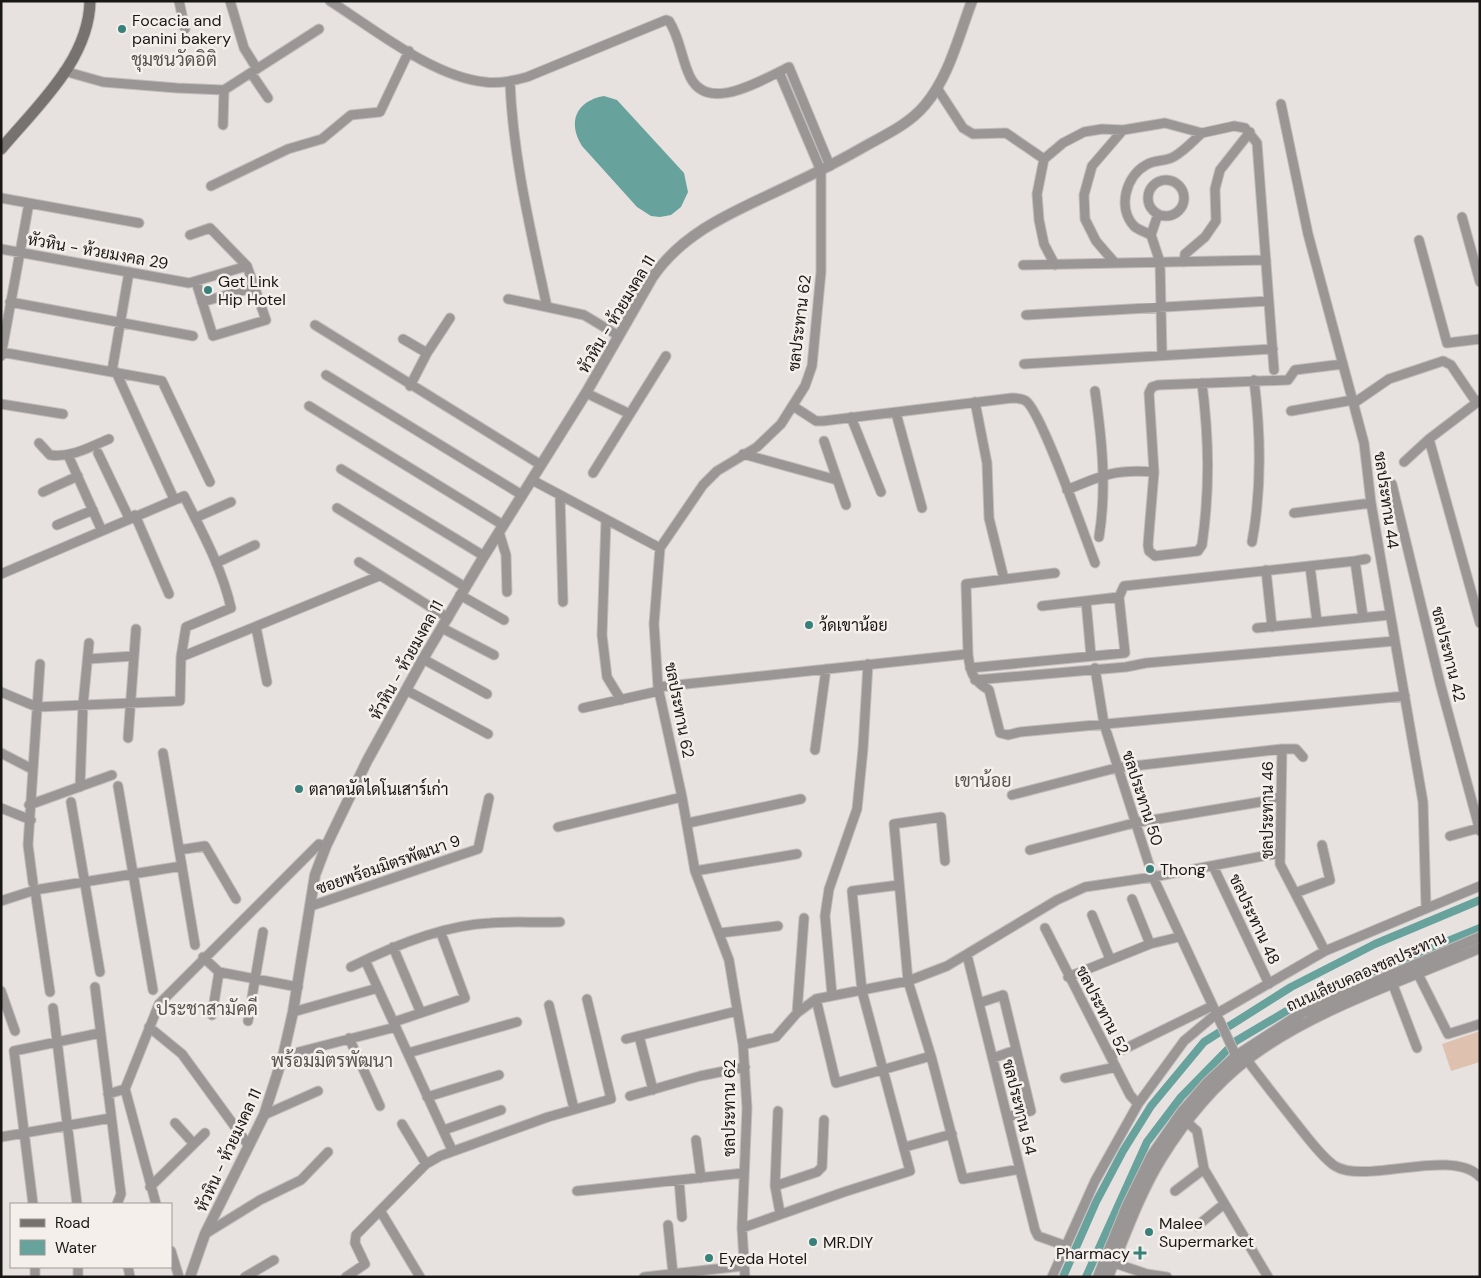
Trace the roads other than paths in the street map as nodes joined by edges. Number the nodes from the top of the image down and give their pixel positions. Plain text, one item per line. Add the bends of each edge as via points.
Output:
1 (90, 1) edge
2 (178, 1) edge
3 (230, 1) edge
4 (330, 1) edge
5 (972, 1) edge
6 (185, 29) dead end
7 (319, 29) dead end
8 (409, 51) junction
9 (64, 71) junction
10 (254, 71) junction
11 (510, 82) junction
12 (937, 88) junction
13 (224, 90) junction
14 (268, 98) dead end
15 (1281, 104) dead end
16 (223, 125) dead end
17 (1124, 130) junction
18 (1250, 132) junction
19 (1202, 133) junction
20 (1, 149) edge
21 (1044, 159) junction
22 (825, 168) junction
23 (211, 186) dead end
24 (1, 198) edge
25 (29, 203) junction
26 (1158, 214) junction
27 (1462, 217) dead end
28 (139, 222) dead end
29 (190, 235) dead end
30 (1151, 235) junction
31 (1419, 240) dead end
32 (1, 249) edge
33 (19, 252) junction
34 (1266, 260) junction
35 (1160, 262) junction
36 (1184, 262) junction
37 (1115, 263) junction
38 (1023, 265) dead end
39 (1055, 265) junction
40 (247, 266) junction
41 (129, 272) junction
42 (1480, 282) edge
43 (192, 283) junction
44 (255, 287) junction
45 (508, 299) dead end
46 (1269, 301) junction
47 (10, 302) junction
48 (202, 302) junction
49 (547, 307) junction
50 (1162, 308) junction
51 (1026, 315) dead end
52 (450, 318) dead end
53 (120, 321) junction
54 (315, 325) dead end
55 (193, 336) dead end
56 (619, 336) junction
57 (403, 339) dead end
58 (1480, 339) edge
59 (1272, 349) junction
60 (2, 353) edge
61 (427, 353) junction
62 (1162, 355) junction
63 (666, 356) dead end
64 (1024, 364) dead end
65 (1343, 364) junction
66 (1274, 370) dead end
67 (114, 371) junction
68 (326, 375) dead end
69 (1254, 380) junction
70 (1202, 383) junction
71 (410, 386) junction
72 (1095, 390) dead end
73 (586, 393) junction
74 (1353, 401) junction
75 (975, 402) junction
76 (1479, 402) edge
77 (1, 404) edge
78 (309, 406) dead end
79 (793, 406) junction
80 (1291, 411) dead end
81 (896, 413) junction
82 (63, 414) dead end
83 (630, 414) junction
84 (851, 418) junction
85 (109, 439) dead end
86 (1429, 439) junction
87 (824, 441) dead end
88 (39, 442) dead end
89 (98, 452) dead end
90 (743, 454) junction
91 (68, 455) junction
92 (1404, 462) dead end
93 (540, 465) junction
94 (341, 469) dead end
95 (1154, 472) junction
96 (593, 473) dead end
97 (1104, 474) junction
98 (78, 476) junction
99 (532, 480) junction
100 (838, 480) junction
101 (210, 482) dead end
102 (1392, 484) dead end
103 (1067, 490) junction
104 (43, 492) dead end
105 (881, 492) dead end
106 (522, 495) junction
107 (560, 496) junction
108 (174, 499) junction
109 (230, 502) dead end
110 (1371, 503) junction
111 (846, 505) dead end
112 (337, 508) dead end
113 (922, 508) dead end
114 (93, 510) junction
115 (1294, 513) dead end
116 (132, 517) junction
117 (195, 518) junction
118 (606, 520) junction
119 (57, 525) dead end
120 (501, 529) junction
121 (102, 531) junction
122 (1099, 537) dead end
123 (1252, 542) dead end
124 (254, 545) dead end
125 (660, 548) junction
126 (484, 556) junction
127 (1366, 560) dead end
128 (1355, 561) junction
129 (359, 562) dead end
130 (216, 563) junction
131 (1095, 563) dead end
132 (1310, 566) junction
133 (1266, 570) junction
134 (1055, 573) dead end
135 (1, 574) edge
136 (379, 576) junction
137 (1004, 579) junction
138 (463, 591) junction
139 (507, 592) dead end
140 (169, 594) dead end
141 (1119, 597) junction
142 (1086, 600) junction
143 (564, 602) dead end
144 (1042, 606) dead end
145 (1390, 615) junction
146 (1363, 617) junction
147 (448, 618) junction
148 (504, 620) dead end
149 (1317, 622) junction
150 (1480, 624) edge
151 (256, 627) junction
152 (1272, 627) junction
153 (442, 628) junction
154 (1257, 628) dead end
155 (136, 629) dead end
156 (1395, 641) junction
157 (89, 643) dead end
158 (494, 654) dead end
159 (968, 654) junction
160 (134, 656) junction
161 (1092, 656) junction
162 (181, 657) junction
163 (88, 659) junction
164 (423, 659) junction
165 (40, 664) dead end
166 (868, 664) junction
167 (970, 668) junction
168 (1095, 668) junction
169 (826, 669) junction
170 (975, 680) junction
171 (267, 682) dead end
172 (658, 689) junction
173 (406, 690) junction
174 (1, 692) edge
175 (487, 694) dead end
176 (1405, 696) junction
177 (621, 700) junction
178 (130, 704) junction
179 (83, 705) junction
180 (37, 707) junction
181 (583, 708) dead end
182 (1104, 724) junction
183 (488, 734) dead end
184 (128, 738) dead end
185 (1282, 749) junction
186 (814, 750) dead end
187 (163, 753) dead end
188 (1, 754) edge
189 (1303, 757) dead end
190 (1116, 768) junction
191 (32, 769) junction
192 (112, 775) dead end
193 (118, 786) dead end
194 (80, 788) junction
195 (1012, 795) dead end
196 (1280, 796) junction
197 (682, 797) junction
198 (489, 798) dead end
199 (801, 799) dead end
200 (71, 802) dead end
201 (29, 805) junction
202 (1, 808) edge
203 (31, 820) junction
204 (688, 823) junction
205 (1134, 823) junction
206 (558, 826) dead end
207 (1479, 829) edge
208 (1450, 836) dead end
209 (1322, 845) dead end
210 (326, 846) junction
211 (179, 850) junction
212 (1030, 850) dead end
213 (1278, 853) junction
214 (797, 854) dead end
215 (945, 861) dead end
216 (182, 866) junction
217 (1214, 866) junction
218 (695, 871) junction
219 (132, 874) junction
220 (1153, 877) junction
221 (83, 882) junction
222 (900, 885) junction
223 (34, 886) junction
224 (1480, 886) edge
225 (1295, 893) junction
226 (236, 899) dead end
227 (1132, 899) dead end
228 (1, 901) edge
229 (311, 906) junction
230 (1426, 907) junction
231 (1092, 915) dead end
232 (804, 918) dead end
233 (560, 922) dead end
234 (778, 926) dead end
235 (1045, 928) dead end
236 (263, 932) dead end
237 (441, 933) junction
238 (720, 933) junction
239 (1180, 937) junction
240 (1480, 937) edge
241 (1150, 944) junction
242 (195, 945) dead end
243 (393, 947) junction
244 (1480, 948) edge
245 (1325, 951) junction
246 (967, 955) junction
247 (203, 957) junction
248 (1110, 959) junction
249 (366, 960) junction
250 (351, 967) dead end
251 (100, 972) dead end
252 (219, 972) junction
253 (1418, 974) junction
254 (1068, 977) junction
255 (255, 980) junction
256 (908, 981) junction
257 (1270, 984) junction
258 (1392, 985) junction
259 (298, 986) junction
260 (95, 987) dead end
261 (378, 988) junction
262 (153, 990) dead end
263 (862, 991) junction
264 (1, 992) edge
265 (50, 992) dead end
266 (832, 995) junction
267 (587, 999) dead end
268 (816, 999) junction
269 (979, 1003) junction
270 (549, 1005) dead end
271 (53, 1008) dead end
272 (1214, 1010) junction
273 (737, 1011) junction
274 (293, 1012) junction
275 (421, 1013) junction
276 (797, 1014) junction
277 (212, 1015) dead end
278 (248, 1020) dead end
279 (517, 1022) dead end
280 (1480, 1024) edge
281 (395, 1025) junction
282 (149, 1027) junction
283 (14, 1031) dead end
284 (100, 1033) junction
285 (639, 1036) junction
286 (349, 1038) junction
287 (626, 1039) dead end
288 (57, 1043) junction
289 (743, 1046) junction
290 (1417, 1048) dead end
291 (1016, 1050) junction
292 (408, 1053) junction
293 (283, 1056) junction
294 (931, 1056) junction
295 (1110, 1056) junction
296 (1236, 1056) junction
297 (993, 1058) junction
298 (1247, 1060) junction
299 (745, 1067) junction
300 (1116, 1067) junction
301 (883, 1070) junction
302 (499, 1075) dead end
303 (1065, 1078) dead end
304 (125, 1089) junction
305 (653, 1090) junction
306 (318, 1091) dead end
307 (108, 1094) junction
308 (630, 1096) dead end
309 (427, 1097) junction
310 (1138, 1104) junction
311 (380, 1106) dead end
312 (574, 1109) junction
313 (501, 1110) dead end
314 (778, 1110) dead end
315 (264, 1115) junction
316 (1006, 1117) junction
317 (111, 1118) junction
318 (824, 1120) dead end
319 (1187, 1122) junction
320 (175, 1123) dead end
321 (402, 1124) dead end
322 (68, 1126) junction
323 (444, 1130) junction
324 (25, 1133) junction
325 (205, 1133) dead end
326 (952, 1134) junction
327 (1, 1137) edge
328 (696, 1140) dead end
329 (194, 1144) junction
330 (249, 1146) junction
331 (905, 1147) junction
332 (452, 1150) junction
333 (328, 1152) dead end
334 (426, 1164) junction
335 (1020, 1169) junction
336 (1204, 1169) junction
337 (744, 1173) junction
338 (1480, 1177) edge
339 (701, 1178) junction
340 (678, 1180) junction
341 (150, 1186) junction
342 (775, 1186) junction
343 (577, 1190) dead end
344 (1175, 1191) dead end
345 (33, 1203) edge
346 (77, 1203) edge
347 (117, 1203) edge
348 (156, 1203) edge
349 (1224, 1204) junction
350 (381, 1212) junction
351 (780, 1214) junction
352 (682, 1217) dead end
353 (668, 1225) dead end
354 (1197, 1226) dead end
355 (742, 1228) junction
356 (205, 1234) junction
357 (1066, 1246) junction
358 (172, 1254) edge
359 (274, 1260) dead end
360 (1114, 1263) junction
361 (743, 1266) junction
362 (672, 1274) junction
363 (179, 1277) edge
364 (190, 1277) edge
365 (245, 1277) edge
366 (346, 1277) edge
367 (420, 1277) edge
368 (644, 1277) edge
369 (745, 1277) edge
370 (1052, 1277) edge
371 (1098, 1277) edge
372 (1108, 1277) edge
373 (1167, 1277) edge
374 (1268, 1277) edge

1 - 9 main road via 90,15 82,44
2 - 6 street
3 - 10 street
4 - 8 street
5 - 12 street, หัวหิน - ห้วยมงคล 11
7 - 10 street
8 - 11 street via 428,64 464,79 486,83
8 - 23 street via 380,112 351,115 322,139 288,149
9 - 13 street via 103,82
9 - 20 main road
10 - 13 street
10 - 14 street
11 - 22 street via 666,20 675,33 688,74 706,93 737,91 789,67
11 - 49 street via 511,117 522,192
12 - 21 street via 963,128 973,134 1006,133
12 - 22 street, หัวหิน - ห้วยมงคล 11 via 908,122
13 - 16 street
15 - 65 street, ชลประทาน 44 via 1308,234
17 - 19 street via 1165,124
17 - 21 street via 1084,132 1063,142
17 - 37 street via 1092,166 1084,195 1086,219 1096,241
18 - 19 street via 1234,126
18 - 34 street via 1257,143
18 - 36 street via 1220,170 1215,189 1216,221 1205,237 1185,254
19 - 30 street via 1173,158 1139,169 1130,182 1124,199 1126,213 1134,226
21 - 39 street via 1037,194 1039,220 1044,244
22 - 56 street, หัวหิน - ห้วยมงคล 11 via 732,212 687,239 662,263
22 - 79 street, ชลประทาน 62 via 821,272 812,366 806,386
24 - 25 street
25 - 28 street
25 - 33 street
26 - 26 street via 1149,204 1150,190 1158,182 1174,182 1184,196 1182,207 1172,215
26 - 30 street
27 - 42 street
29 - 40 street via 210,228
30 - 35 street
31 - 58 street via 1447,343
32 - 33 street, หัวหิน - ห้วยมงคล 29
33 - 41 street, หัวหิน - ห้วยมงคล 29
33 - 47 street
34 - 36 street
34 - 46 street
35 - 36 street
35 - 37 street
35 - 50 street
37 - 39 street
38 - 39 street
40 - 43 street
40 - 44 street
41 - 43 street, หัวหิน - ห้วยมงคล 29
41 - 53 street
43 - 48 street
44 - 48 street
44 - 48 street via 266,320 213,336
45 - 49 street
46 - 50 street
46 - 59 street
47 - 53 street
47 - 60 street
49 - 56 street via 584,315
50 - 51 street
50 - 62 street
52 - 61 street
53 - 55 street
53 - 67 street
54 - 71 street
56 - 73 street, หัวหิน - ห้วยมงคล 11
57 - 61 street
59 - 62 street
59 - 66 street
60 - 67 street
61 - 71 street
62 - 64 street
63 - 83 street
65 - 69 street via 1295,370 1288,380
65 - 74 street, ชลประทาน 44
67 - 101 street via 162,381
67 - 108 street
68 - 106 street
69 - 70 street
69 - 123 street via 1260,451
70 - 95 street via 1152,387 1149,393
70 - 95 street via 1209,448 1202,545 1198,551 1158,556 1149,551
71 - 93 street
72 - 97 street
73 - 83 street
73 - 93 street, หัวหิน - ห้วยมงคล 11
74 - 76 street via 1389,379 1443,361 1451,366
74 - 80 street
74 - 110 street, ชลประทาน 44 via 1364,443
75 - 81 street
75 - 103 street via 1012,398 1025,400 1031,406
75 - 137 street via 987,463 989,518
76 - 86 street
77 - 82 street
78 - 120 street
79 - 84 street via 816,420
79 - 90 street, ชลประทาน 62 via 769,438
81 - 84 street
81 - 113 street
83 - 96 street
84 - 105 street
85 - 91 street
86 - 92 street
86 - 150 street
87 - 100 street
88 - 91 street via 50,455
89 - 116 street
90 - 100 street
90 - 125 street, ชลประทาน 62 via 717,470 703,485
91 - 98 street
93 - 99 street, หัวหิน - ห้วยมงคล 11
94 - 126 street
95 - 97 street via 1129,470
97 - 103 street
97 - 122 street
98 - 104 street
98 - 114 street
99 - 106 street, หัวหิน - ห้วยมงคล 11
99 - 107 street
100 - 111 street
102 - 207 street, ชลประทาน 42
103 - 131 street
106 - 120 street, หัวหิน - ห้วยมงคล 11
107 - 118 street
107 - 143 street
108 - 116 street
108 - 117 street via 184,496
109 - 117 street
110 - 115 street
110 - 145 street, ชลประทาน 44
112 - 138 street
114 - 119 street
114 - 121 street
116 - 121 street
116 - 140 street
117 - 130 street
118 - 125 street
118 - 177 street via 602,634 607,676
120 - 126 street, หัวหิน - ห้วยมงคล 11
120 - 139 street via 506,554
121 - 135 street
124 - 130 street
125 - 172 street, ชลประทาน 62 via 654,624
126 - 138 street, หัวหิน - ห้วยมงคล 11
127 - 128 street
128 - 132 street
128 - 146 street
129 - 136 street
130 - 162 street via 226,585 231,608 186,626
132 - 133 street
132 - 149 street
133 - 141 street via 1124,586
133 - 152 street
134 - 137 street
136 - 147 street
136 - 151 street
137 - 159 street via 966,584
138 - 147 street, หัวหิน - ห้วยมงคล 11
138 - 148 street
141 - 142 street
141 - 161 street via 1125,653
142 - 144 street
142 - 161 street
145 - 146 street
145 - 156 street, ชลประทาน 44
146 - 149 street
147 - 153 street, หัวหิน - ห้วยมงคล 11
149 - 152 street
151 - 162 street
151 - 171 street
152 - 154 street
153 - 158 street
153 - 164 street, หัวหิน - ห้วยมงคล 11
155 - 160 street
156 - 168 street
156 - 176 street, ชลประทาน 44
157 - 163 street
159 - 166 street
159 - 167 street
160 - 163 street
160 - 178 street
161 - 167 street
162 - 178 street via 180,701
163 - 179 street
164 - 173 street, หัวหิน - ห้วยมงคล 11
164 - 175 street
165 - 180 street
166 - 169 street
166 - 266 street via 857,809 829,888 825,916
167 - 170 street
168 - 170 street
168 - 182 street, ชลประทาน 50
169 - 172 street
169 - 186 street
170 - 182 street via 989,690 996,724 1004,735
172 - 177 street
172 - 197 street, ชลประทาน 62
173 - 183 street
173 - 210 street, หัวหิน - ห้วยมงคล 11
174 - 180 street
176 - 182 street
176 - 230 street, ชลประทาน 44 via 1425,816
177 - 181 street
178 - 179 street
178 - 184 street
179 - 180 street
179 - 194 street
180 - 191 street
182 - 190 street, ชลประทาน 50
185 - 189 street via 1296,749
185 - 190 street
185 - 196 street, ชลประทาน 46
187 - 211 street
188 - 191 street
190 - 195 street
190 - 205 street, ชลประทาน 50
191 - 201 street
192 - 194 street
193 - 219 street
194 - 201 street
196 - 205 street
196 - 213 street, ชลประทาน 46
197 - 204 street, ชลประทาน 62
197 - 206 street
198 - 229 street, ซอยพร้อมมิตรพัฒนา 9 via 480,846 474,851
199 - 204 street
200 - 221 street
201 - 203 street
202 - 203 street
203 - 223 street via 28,845
204 - 218 street, ชลประทาน 62
205 - 212 street
205 - 220 street, ชลประทาน 50
207 - 208 street
209 - 225 street via 1330,880
210 - 229 street, หัวหิน - ห้วยมงคล 11 via 315,875
210 - 247 street via 318,844
211 - 216 street
211 - 226 street via 205,846
213 - 217 street
213 - 225 street, ชลประทาน 46
214 - 218 street
215 - 222 street via 941,817 894,824
216 - 219 street
216 - 242 street
217 - 220 street
217 - 257 street, ชลประทาน 48
218 - 238 street, ชลประทาน 62
219 - 221 street
219 - 262 street
220 - 239 street, ชลประทาน 50
220 - 246 street via 1085,887 1057,900
221 - 223 street
221 - 251 street
222 - 256 street
222 - 263 street via 852,892
223 - 228 street
223 - 265 street
224 - 230 street
225 - 245 street, ชลประทาน 46
227 - 241 street
229 - 259 street, หัวหิน - ห้วยมงคล 11
230 - 245 street
231 - 248 street
232 - 276 street
233 - 237 street via 488,923
234 - 238 street
235 - 254 street, ชลประทาน 52
236 - 255 street
237 - 243 street
237 - 275 street via 465,998
238 - 273 street, ชลประทาน 62 via 729,960
239 - 241 street
239 - 272 street, ชลประทาน 50
240 - 296 street, ถนนเลียบคลองชลประทาน via 1302,1013
241 - 248 street
243 - 249 street
243 - 275 street
244 - 253 street, ถนนเลียบคลองชลประทาน
245 - 257 street
246 - 256 street via 926,976
246 - 269 street, ชลประทาน 54
247 - 252 street
247 - 282 street via 159,1004
248 - 254 street
249 - 250 street
249 - 261 street
252 - 255 street
252 - 277 street
253 - 258 street, ถนนเลียบคลองชลประทาน
253 - 280 street via 1448,1034
254 - 295 street, ชลประทาน 52
255 - 259 street
255 - 278 street
256 - 263 street
256 - 294 street
257 - 272 street
258 - 290 street
258 - 298 street, ถนนเลียบคลองชลประทาน via 1332,1010
259 - 274 street, หัวหิน - ห้วยมงคล 11
260 - 284 street
261 - 274 street
261 - 281 street
263 - 266 street
263 - 301 street
264 - 283 street
266 - 268 street
267 - 312 street via 611,1099
268 - 276 street
268 - 301 street via 836,1083
269 - 291 street via 1003,994
269 - 297 street, ชลประทาน 54
270 - 312 street
271 - 288 street
272 - 295 street
272 - 296 street, ชลประทาน 50
272 - 310 street via 1184,1041
273 - 285 street
273 - 289 street, ชลประทาน 62
274 - 293 street, หัวหิน - ห้วยมงคล 11
275 - 281 street
276 - 289 street via 776,1037
279 - 292 street
281 - 286 street
281 - 292 street
282 - 304 street
282 - 330 street via 182,1054
284 - 288 street
284 - 307 street
285 - 287 street
285 - 305 street
286 - 293 street
286 - 311 street
288 - 322 street
288 - 324 street via 14,1050
289 - 299 street, ชลประทาน 62
291 - 297 street
291 - 316 street via 1031,1111
292 - 309 street
293 - 315 street, หัวหิน - ห้วยมงคล 11
294 - 301 street
294 - 326 street
295 - 300 street, ชลประทาน 52
296 - 371 street, ถนนเลียบคลองชลประทาน via 1181,1113 1152,1155
297 - 316 street, ชลประทาน 54
298 - 319 street, ถนนเลียบคลองชลประทาน via 1214,1090
298 - 338 street via 1334,1166 1351,1172 1453,1166 1475,1172
299 - 305 street
299 - 337 street, ชลประทาน 62
300 - 303 street
300 - 310 street, ชลประทาน 52
301 - 331 street
302 - 309 street
304 - 307 street
304 - 341 street
305 - 308 street
306 - 315 street
307 - 317 street
309 - 323 street
310 - 357 street via 1095,1181
312 - 332 street
313 - 323 street
314 - 342 street
315 - 330 street, หัวหิน - ห้วยมงคล 11
316 - 335 street, ชลประทาน 54
317 - 322 street
317 - 347 street via 121,1194
318 - 342 street via 822,1167 817,1172
319 - 336 street via 1197,1131
319 - 360 street, ถนนเลียบคลองชลประทาน via 1160,1160
320 - 329 street
321 - 334 street
322 - 324 street
322 - 346 street
323 - 332 street
324 - 327 street
324 - 345 street
325 - 329 street
326 - 331 street
326 - 335 street via 963,1179
328 - 339 street
329 - 341 street
330 - 356 street, หัวหิน - ห้วยมงคล 11
331 - 351 street via 910,1171
332 - 334 street
333 - 356 street via 301,1180 260,1200
334 - 350 street
335 - 357 street, ชลประทาน 54 via 1036,1233
336 - 344 street
336 - 349 street
337 - 339 street
337 - 355 street, ชลประทาน 62
339 - 340 street
340 - 343 street
340 - 352 street
341 - 348 street
342 - 351 street
349 - 354 street
349 - 374 street
350 - 366 street via 356,1234 355,1243 364,1264
350 - 367 street
351 - 355 street
353 - 362 street
355 - 361 street, ชลประทาน 62
356 - 364 street, หัวหิน - ห้วยมงคล 11
357 - 370 street
358 - 363 street
359 - 365 street
360 - 372 street, ถนนเลียบคลองชลประทาน
360 - 373 street
361 - 362 street
361 - 369 street, ชลประทาน 62
362 - 368 street

